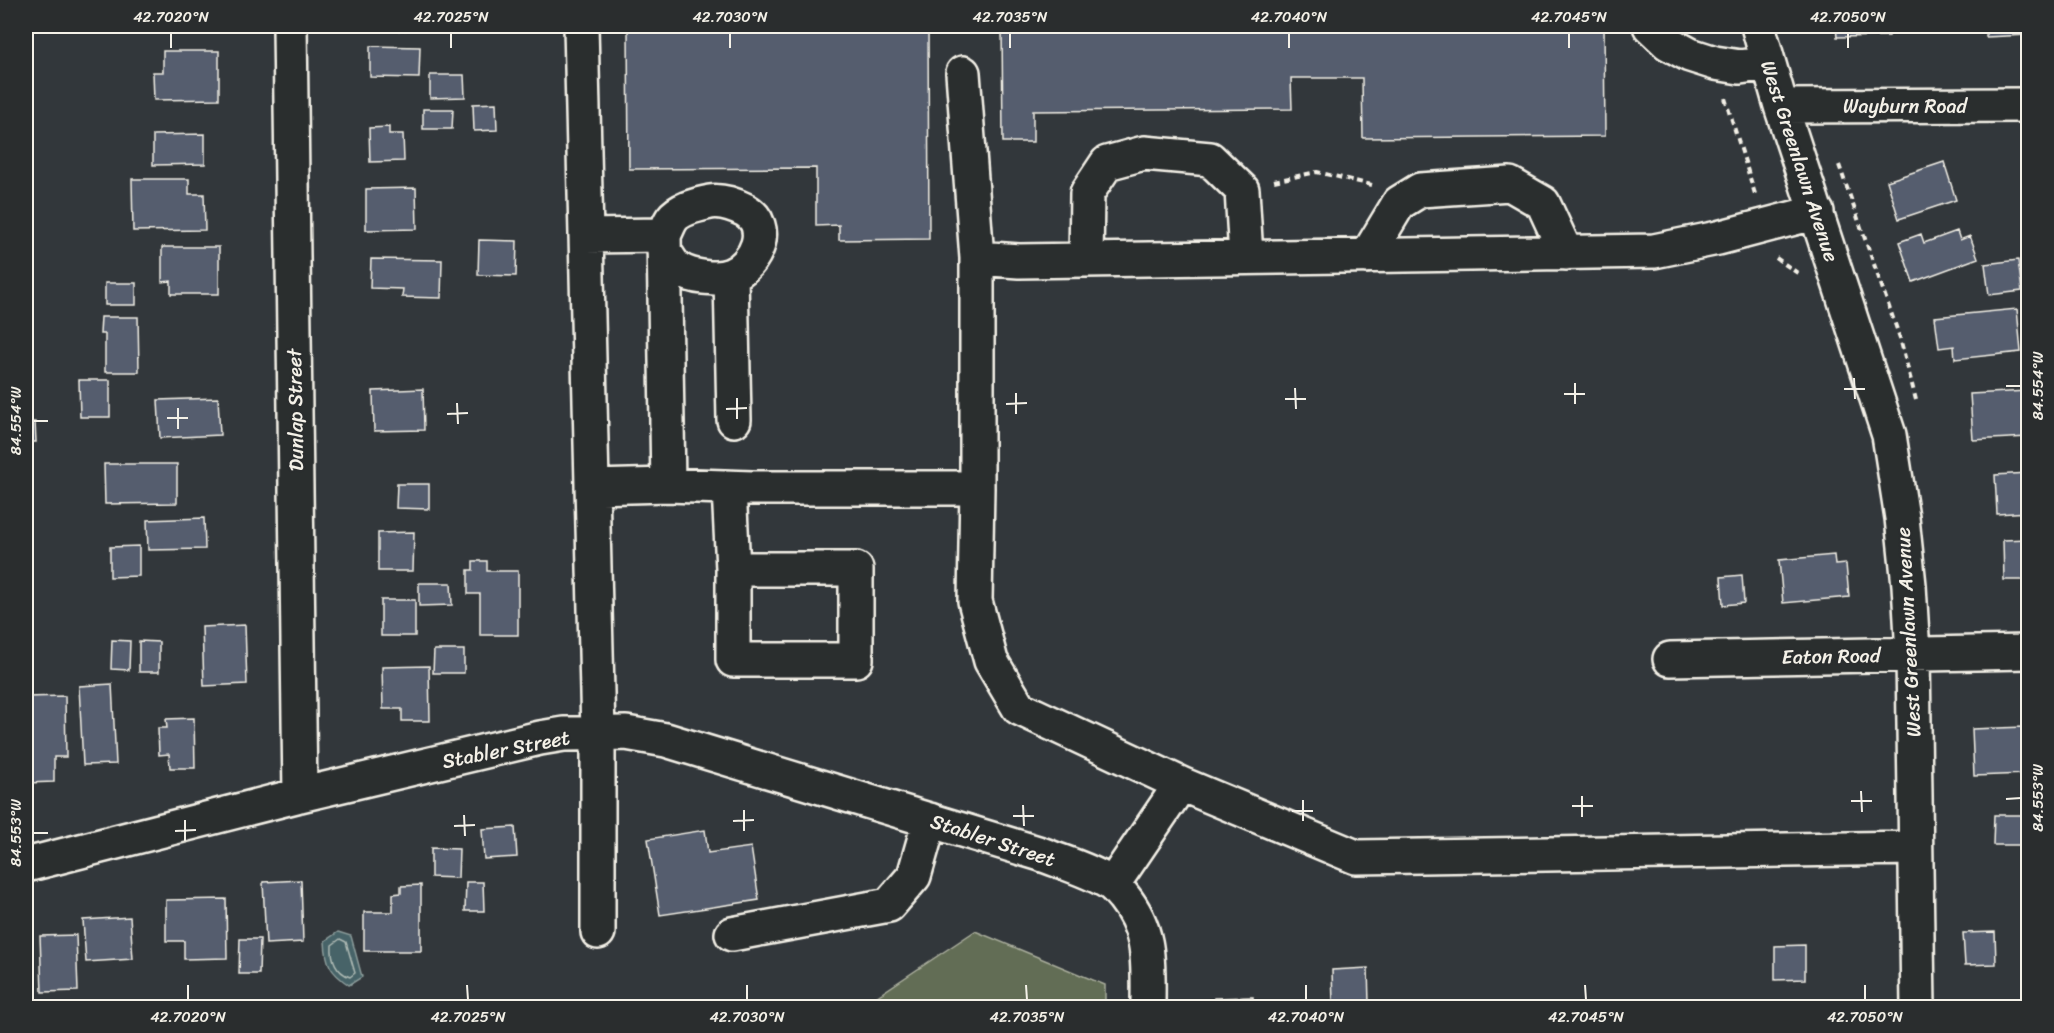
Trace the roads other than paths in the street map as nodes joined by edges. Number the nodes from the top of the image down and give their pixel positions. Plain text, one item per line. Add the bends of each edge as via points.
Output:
1 (290, 26) edge
2 (581, 26) edge
3 (1650, 26) edge
4 (1758, 26) edge
5 (1768, 63) junction
6 (963, 74) dead end
7 (2028, 105) edge
8 (1781, 106) junction
9 (1817, 212) junction
10 (586, 236) junction
11 (664, 243) junction
12 (1566, 253) junction
13 (1246, 256) junction
14 (1367, 256) junction
15 (977, 258) junction
16 (1086, 260) junction
17 (730, 276) junction
18 (734, 420) dead end
19 (668, 485) junction
20 (592, 487) junction
21 (740, 488) junction
22 (977, 488) junction
23 (743, 569) dead end
24 (2028, 652) edge
25 (1913, 654) junction
26 (1670, 659) dead end
27 (598, 734) junction
28 (1181, 784) junction
29 (300, 795) junction
30 (930, 820) junction
31 (1914, 848) junction
32 (26, 865) edge
33 (1100, 877) junction
34 (598, 932) dead end
35 (732, 934) dead end
36 (1148, 1008) edge
37 (1917, 1008) edge

1 - 29 street, Dunlap Street
2 - 10 street
3 - 5 street via 1668,44 1690,56 1740,66
4 - 5 street, West Greenlawn Avenue
5 - 8 street, West Greenlawn Avenue
6 - 15 street
7 - 8 street, Wayburn Road
8 - 9 street, West Greenlawn Avenue
9 - 12 street via 1654,251
9 - 25 street, West Greenlawn Avenue via 1889,435 1902,518
10 - 11 street
10 - 20 street
11 - 17 street via 676,268 711,278
11 - 17 street via 672,218 690,207 714,201 735,205 752,214 759,229 759,247 748,264
11 - 19 street
12 - 14 street
12 - 14 street via 1543,203 1510,184 1420,190 1400,203
13 - 14 street
13 - 16 street
13 - 16 street via 1242,190 1210,159 1144,153 1107,163 1087,193
15 - 16 street
15 - 22 street
17 - 18 street
19 - 20 street
19 - 21 street
20 - 27 street
21 - 22 street
21 - 23 street
22 - 28 street via 975,601 991,661 1019,708
24 - 25 street, Eaton Road
25 - 26 street, Eaton Road
25 - 31 street, West Greenlawn Avenue
27 - 29 street, Stabler Street via 540,738
27 - 30 street, Stabler Street via 626,733 666,740
27 - 34 street
28 - 31 street via 1356,857
28 - 33 street
29 - 32 street, Stabler Street
30 - 33 street, Stabler Street
30 - 35 street via 914,876 888,905
31 - 37 street, West Greenlawn Avenue
33 - 36 street via 1135,911 1144,935

